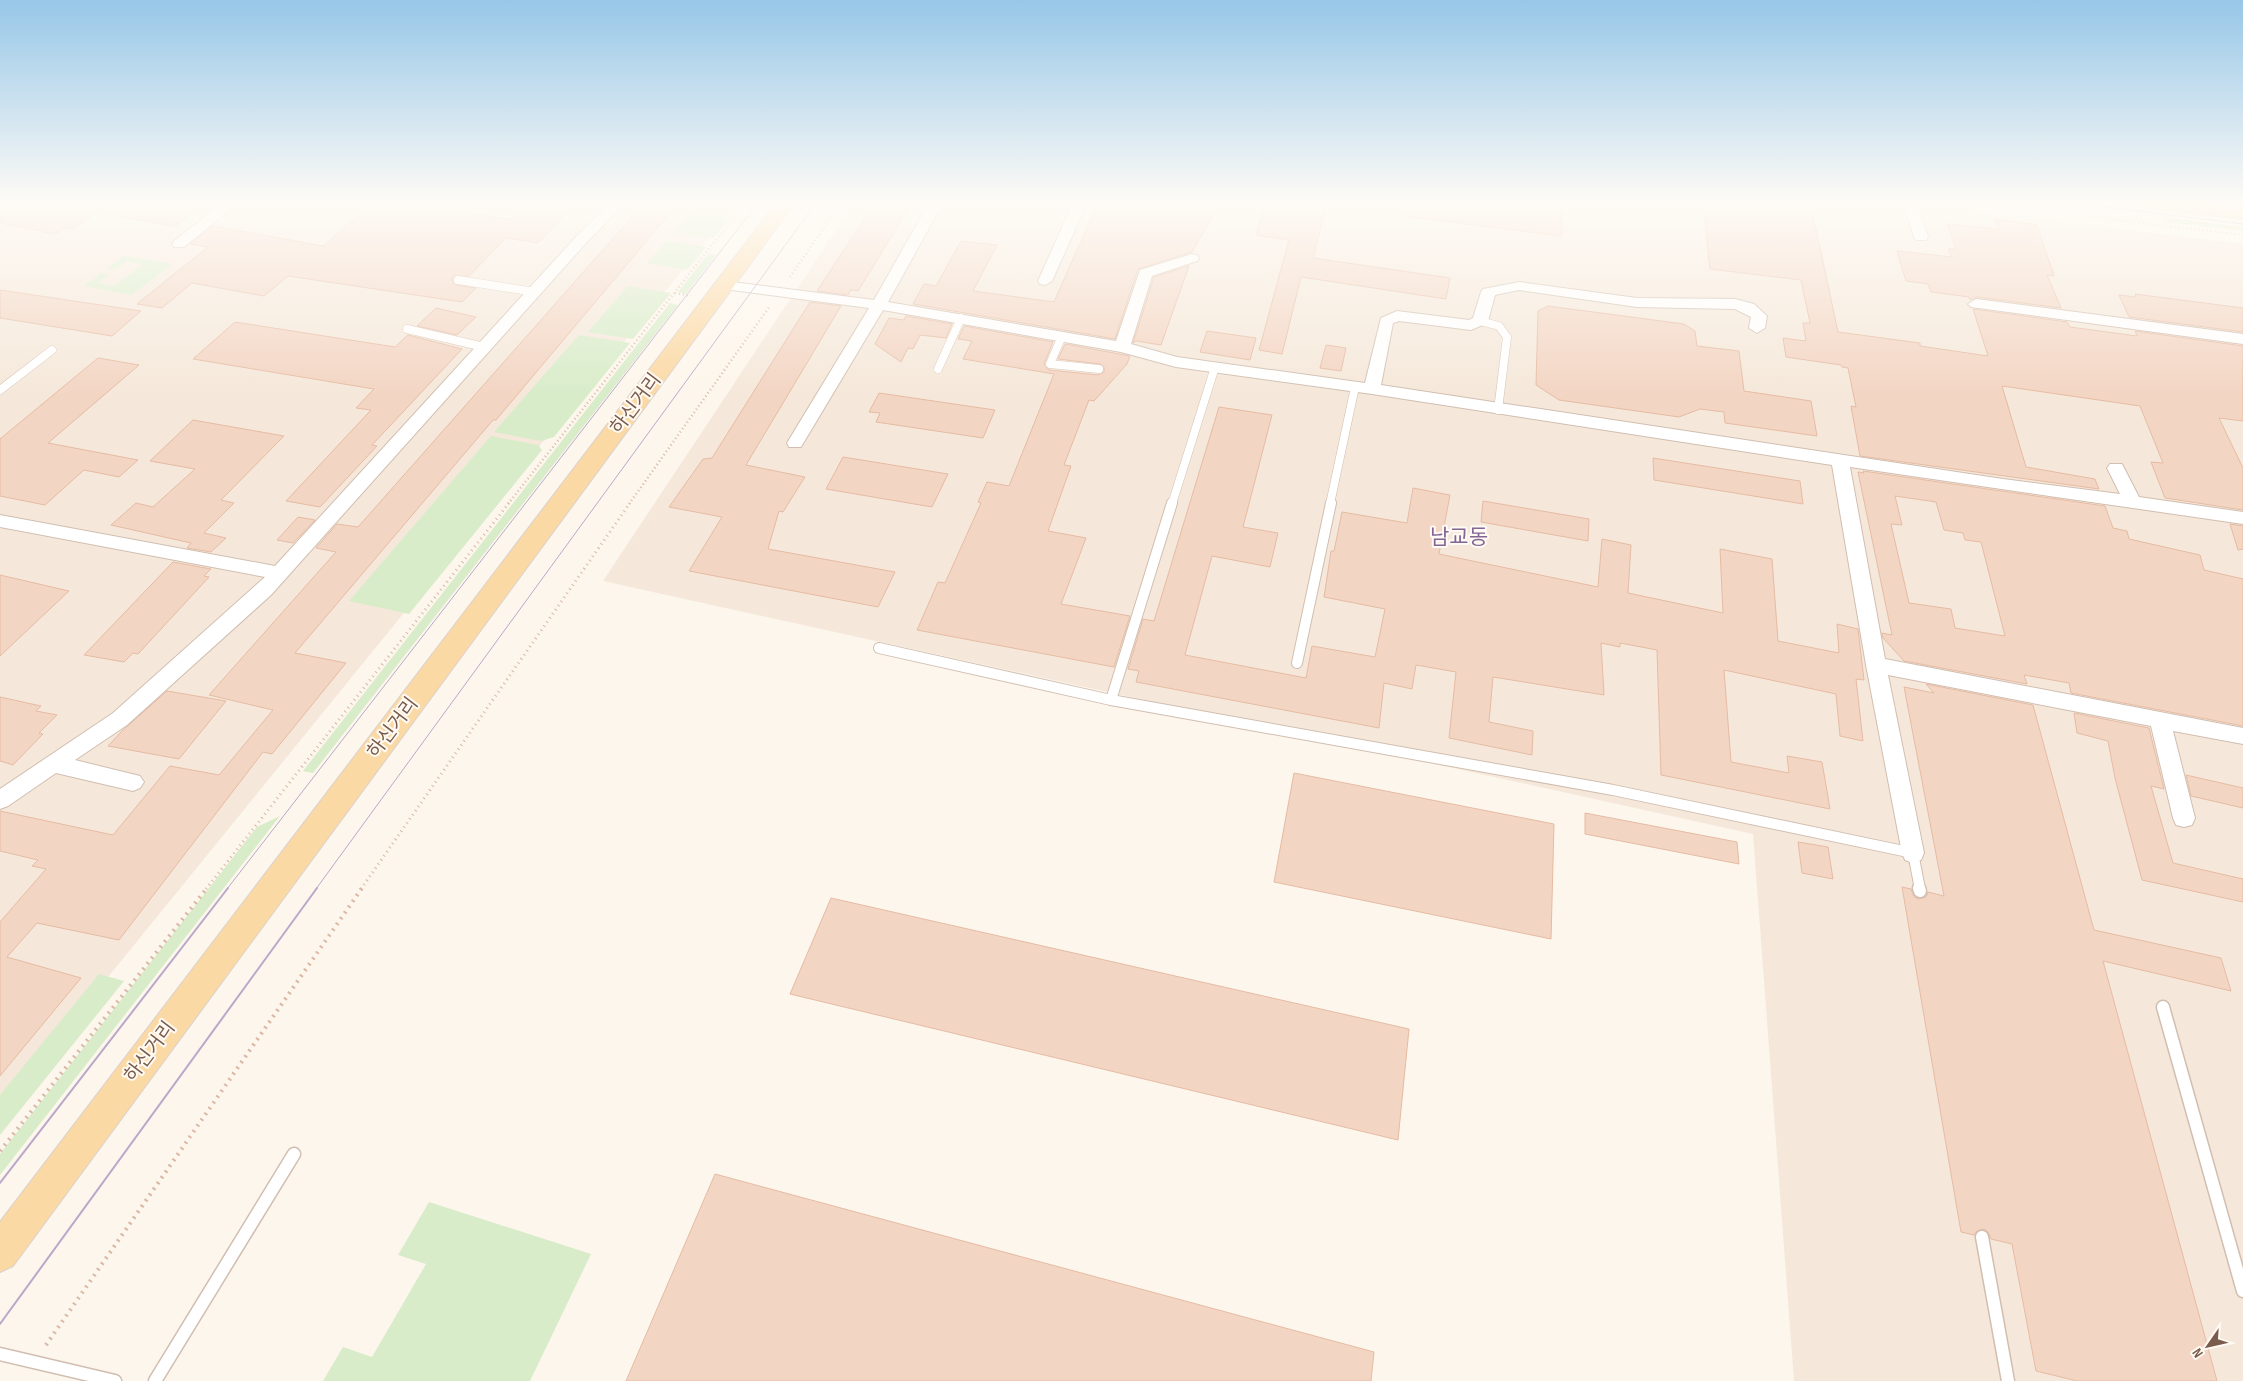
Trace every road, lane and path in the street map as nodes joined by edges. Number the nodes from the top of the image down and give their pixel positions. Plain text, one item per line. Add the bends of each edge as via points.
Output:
1 (558, 267) edge
2 (694, 267) edge
3 (737, 267) edge
4 (797, 267) edge
5 (899, 267) edge
6 (1051, 267) edge
7 (1162, 267) edge
8 (458, 280) dead end
9 (1044, 282) dead end
10 (724, 285) junction
11 (535, 292) junction
12 (779, 293) junction
13 (1976, 304) dead end
14 (879, 305) junction
15 (961, 318) junction
16 (1480, 321) junction
17 (1757, 328) dead end
18 (407, 330) dead end
19 (1062, 336) junction
20 (2243, 339) edge
21 (1122, 347) junction
22 (484, 348) junction
23 (52, 350) dead end
24 (1215, 367) junction
25 (938, 369) dead end
26 (1100, 369) dead end
27 (1355, 386) junction
28 (1372, 389) junction
29 (0, 390) edge
30 (1498, 410) junction
31 (795, 443) dead end
32 (1840, 461) junction
33 (2116, 468) dead end
34 (2132, 502) junction
35 (2243, 518) edge
36 (0, 521) edge
37 (278, 573) junction
38 (879, 648) dead end
39 (1297, 663) dead end
40 (1876, 665) junction
41 (1111, 700) junction
42 (2158, 718) junction
43 (2243, 736) edge
44 (53, 764) junction
45 (134, 782) dead end
46 (0, 800) edge
47 (2184, 818) dead end
48 (1913, 853) junction
49 (1920, 891) dead end
50 (2164, 1007) dead end
51 (0, 1151) edge
52 (294, 1154) dead end
53 (1982, 1237) dead end
54 (0, 1253) edge
55 (2243, 1291) edge
56 (0, 1354) edge
57 (34, 1362) junction
58 (115, 1381) edge
59 (155, 1381) edge
60 (2008, 1381) edge

1 - 11 street
2 - 51 path
3 - 10 main road, 하신거리
4 - 12 path
5 - 14 street
6 - 9 street
7 - 21 street via 1145,273
8 - 11 lane
10 - 12 street
10 - 54 main road, 하신거리
11 - 22 street
12 - 14 street
12 - 57 path via 548,619
13 - 20 street
14 - 15 street
14 - 31 street
15 - 19 street
15 - 25 lane
16 - 17 street via 1488,292 1519,286 1681,306 1737,304 1754,309 1759,316
16 - 28 street via 1471,325 1397,316 1386,321
16 - 30 lane via 1499,326 1507,337
18 - 22 lane
19 - 21 street
19 - 26 lane via 1050,364
21 - 24 street via 1166,360
22 - 37 street
23 - 29 lane
24 - 27 street
24 - 41 lane
27 - 28 street
27 - 39 lane
28 - 30 street
30 - 32 street
32 - 34 street
32 - 40 street
33 - 34 street
34 - 35 street
36 - 37 street
37 - 44 street via 264,590 120,719
38 - 41 lane
40 - 42 street
40 - 48 street
41 - 48 lane via 1613,790
42 - 43 street
42 - 47 street
44 - 45 street
44 - 46 street
48 - 49 lane
50 - 55 lane
52 - 59 lane
53 - 60 lane
56 - 57 lane
57 - 58 lane

